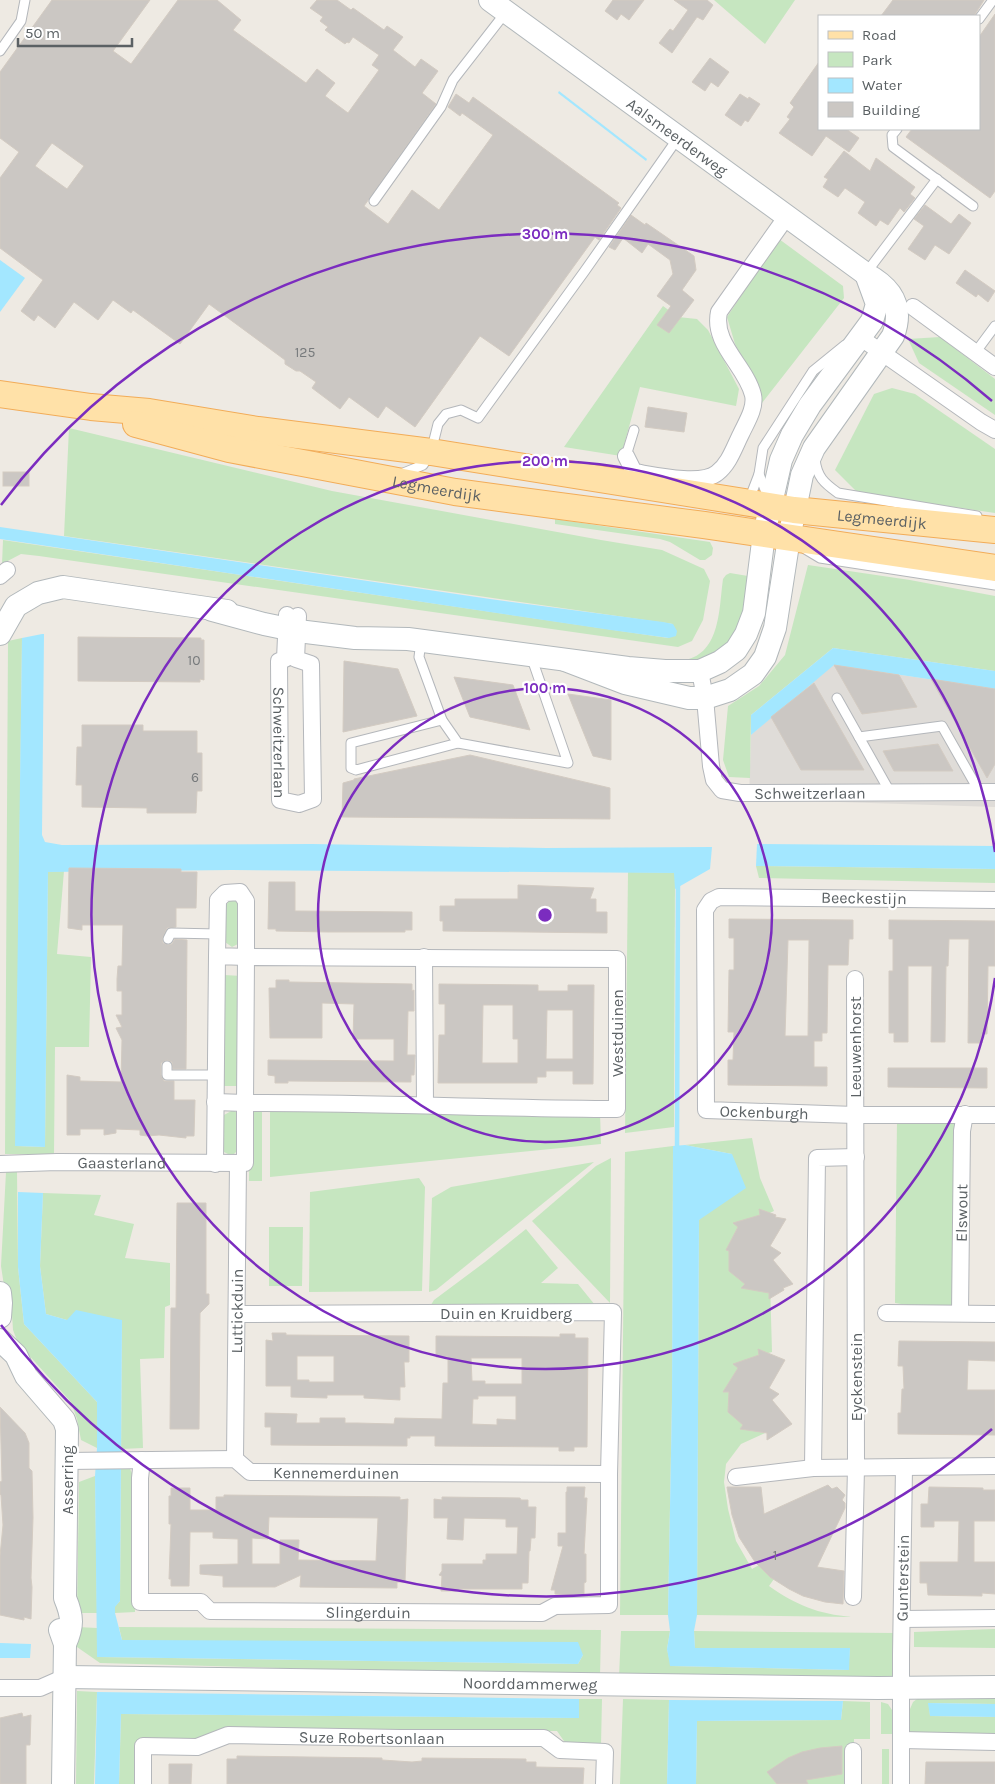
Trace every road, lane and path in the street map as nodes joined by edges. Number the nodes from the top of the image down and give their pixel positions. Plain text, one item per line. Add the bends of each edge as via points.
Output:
1 (25, 0) edge
2 (993, 0) edge
3 (498, 6) edge
4 (980, 18) edge
5 (0, 51) edge
6 (896, 130) edge
7 (679, 136) junction
8 (937, 180) junction
9 (374, 201) dead end
10 (973, 206) dead end
11 (786, 216) junction
12 (866, 274) junction
13 (912, 307) dead end
14 (995, 326) edge
15 (861, 338) junction
16 (881, 352) junction
17 (976, 353) junction
18 (995, 367) edge
19 (0, 394) edge
20 (91, 407) junction
21 (634, 430) dead end
22 (995, 430) edge
23 (814, 448) junction
24 (431, 452) junction
25 (626, 456) joint
26 (759, 474) junction
27 (386, 479) junction
28 (771, 506) junction
29 (990, 523) edge
30 (776, 536) junction
31 (995, 568) edge
32 (995, 585) edge
33 (292, 623) junction
34 (0, 634) edge
35 (414, 639) junction
36 (530, 656) junction
37 (290, 659) junction
38 (565, 660) junction
39 (700, 671) junction
40 (705, 698) junction
41 (837, 698) dead end
42 (442, 720) junction
43 (859, 737) junction
44 (458, 744) junction
45 (978, 791) junction
46 (890, 792) junction
47 (995, 792) edge
48 (732, 896) joint
49 (995, 900) edge
50 (218, 934) junction
51 (168, 939) dead end
52 (217, 956) junction
53 (246, 956) junction
54 (424, 957) junction
55 (855, 979) dead end
56 (167, 1066) dead end
57 (216, 1075) junction
58 (215, 1102) junction
59 (245, 1103) junction
60 (425, 1105) junction
61 (855, 1114) junction
62 (965, 1114) junction
63 (995, 1115) edge
64 (856, 1157) junction
65 (242, 1163) junction
66 (0, 1164) edge
67 (215, 1164) junction
68 (0, 1293) edge
69 (886, 1312) dead end
70 (960, 1313) junction
71 (238, 1314) junction
72 (995, 1314) edge
73 (0, 1317) edge
74 (0, 1340) edge
75 (0, 1358) edge
76 (26, 1376) junction
77 (235, 1459) junction
78 (67, 1460) junction
79 (134, 1461) junction
80 (995, 1466) edge
81 (813, 1468) junction
82 (856, 1468) junction
83 (904, 1468) junction
84 (609, 1474) junction
85 (736, 1477) dead end
86 (853, 1597) dead end
87 (995, 1618) edge
88 (902, 1619) junction
89 (65, 1677) junction
90 (902, 1687) junction
91 (995, 1687) edge
92 (0, 1688) edge
93 (902, 1740) junction
94 (995, 1742) edge
95 (853, 1751) dead end
96 (63, 1784) edge
97 (142, 1784) edge
98 (604, 1784) edge
99 (853, 1784) edge
100 (901, 1784) edge

1 - 5 lane via 21,21
2 - 4 lane
3 - 7 street, Aalsmeerderweg
3 - 9 lane via 453,80 441,107
6 - 8 lane via 892,135 893,147
7 - 11 street, Aalsmeerderweg
7 - 24 lane via 478,418 461,410 446,414 438,424
8 - 10 lane
8 - 12 lane
11 - 12 street, Aalsmeerderweg
11 - 25 street via 719,312 716,322 724,344 748,381 753,396 752,412 729,459 716,474 693,480 634,472
12 - 15 street via 877,304 872,321
12 - 16 street, Aalsmeerderweg via 891,291 897,307 893,336
13 - 17 street
14 - 17 lane
15 - 16 street
15 - 26 lane via 844,346 813,371 763,448
15 - 28 street via 810,405 792,435 781,460
16 - 22 street
16 - 23 street, Aalsmeerderweg
17 - 18 street
19 - 20 main road, Legmeerdijk
20 - 24 main road, Legmeerdijk via 149,412 258,430
20 - 27 main road, Legmeerdijk via 143,427 229,449
21 - 25 lane
23 - 28 street, Aalsmeerderweg via 802,475
23 - 29 lane, Legmeerdijk via 816,472 838,493
24 - 27 lane via 423,465
24 - 28 main road, Legmeerdijk
26 - 28 lane
26 - 28 lane
27 - 30 main road, Legmeerdijk via 455,492
28 - 29 main road, Legmeerdijk
28 - 30 street
30 - 31 main road, Legmeerdijk
30 - 32 lane, Legmeerdijk via 820,558
30 - 39 street via 746,634 736,650
30 - 40 street via 775,628 765,657 753,674 730,690
33 - 34 street via 264,624 212,610 63,587 38,592 16,606
33 - 35 street via 355,638
33 - 37 street, Schweitzerlaan
35 - 36 street
35 - 42 lane
36 - 38 street
36 - 44 lane via 568,763
37 - 37 street, Schweitzerlaan via 279,660 280,800 299,804 313,799 312,664
38 - 39 street via 665,671
38 - 40 street via 625,683 689,698
39 - 40 street
40 - 46 street, Schweitzerlaan via 711,766 714,780 722,790 740,794
41 - 43 lane
42 - 44 lane
42 - 44 lane via 351,743 351,768 356,770
43 - 45 lane via 942,726
43 - 46 lane
45 - 46 street, Schweitzerlaan
45 - 47 street, Schweitzerlaan
48 - 49 street, Beeckestijn
48 - 61 street, Ockenburgh via 711,901 705,910 706,1110
50 - 51 lane via 171,933
50 - 52 street
50 - 53 street via 218,900 225,893 240,892 246,901
52 - 53 street
52 - 57 street
53 - 54 street, Westduinen
53 - 59 street
54 - 60 street
54 - 60 street, Westduinen via 617,959 617,1109
55 - 61 street, Leeuwenhorst
56 - 57 lane via 167,1075
57 - 58 street
58 - 59 street
58 - 67 street
59 - 60 street, Westduinen
59 - 65 street, Luttickduin
61 - 62 street, Ockenburgh
61 - 64 street, Eyckenstein
62 - 63 street, Ockenburgh
62 - 70 street, Elswout via 962,1131
64 - 81 street via 818,1158
64 - 82 street, Eyckenstein
65 - 67 street, Gaasterland
65 - 71 street, Luttickduin
66 - 67 street, Gaasterland
68 - 73 street
69 - 70 street
70 - 72 street
71 - 77 street, Luttickduin
71 - 84 street, Duin en Kruidberg via 613,1312
74 - 76 street, Asserring via 20,1361
75 - 76 street, Asserring via 11,1369
76 - 78 street, Asserring via 64,1420
77 - 79 street
77 - 84 street, Kennemerduinen via 250,1472
78 - 79 street
78 - 89 street, Asserring via 65,1598 72,1629 65,1644
79 - 84 street, Slingerduin via 140,1602 200,1602 210,1611 542,1613 555,1606 609,1605
80 - 83 street
81 - 82 street
81 - 85 street
82 - 83 street
82 - 86 street, Eyckenstein
83 - 88 street, Gunterstein
87 - 88 street
88 - 90 street, Gunterstein
89 - 90 street, Noorddammerweg
89 - 92 street via 40,1688
89 - 96 street, Asserring
90 - 91 street, Noorddammerweg
90 - 93 street, Gunterstein
93 - 94 street
93 - 100 street, Gunterstein
95 - 99 street
97 - 98 street, Suze Robertsonlaan via 143,1746 197,1747 228,1735 544,1738 560,1750 605,1752

